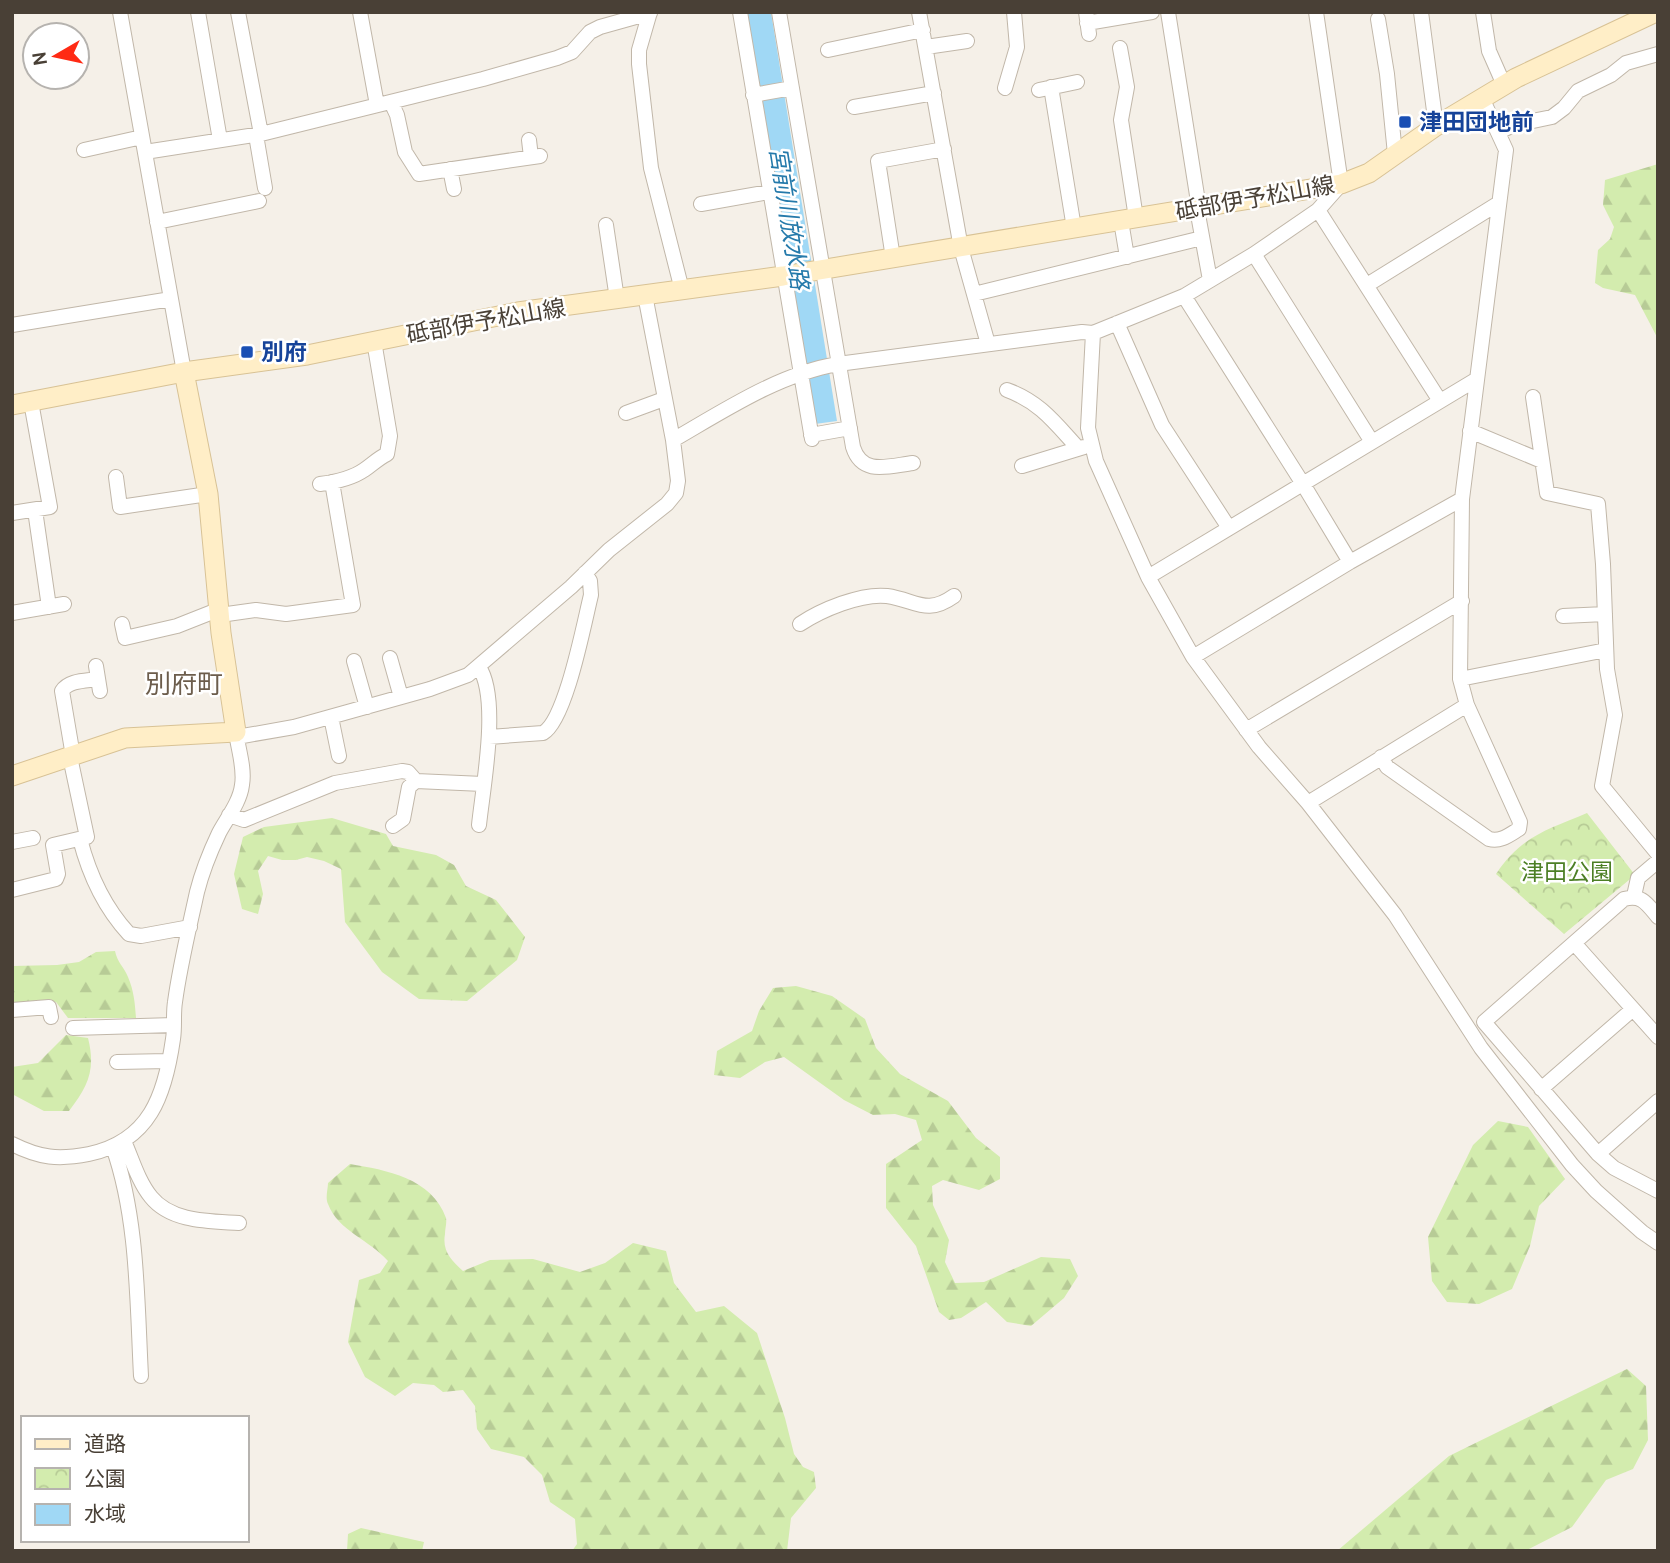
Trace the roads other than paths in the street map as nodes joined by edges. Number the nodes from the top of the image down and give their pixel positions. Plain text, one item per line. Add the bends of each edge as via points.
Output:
1 (120, 12) edge
2 (198, 12) edge
3 (238, 12) edge
4 (360, 12) edge
5 (740, 12) edge
6 (779, 12) edge
7 (919, 12) edge
8 (1014, 12) edge
9 (1152, 12) edge
10 (1168, 12) edge
11 (1315, 12) edge
12 (1421, 12) edge
13 (1483, 12) edge
14 (1656, 12) edge
15 (650, 13) edge
16 (1378, 16) edge
17 (1362, 22) dead end
18 (1088, 23) edge
19 (923, 30) junction
20 (967, 41) dead end
21 (926, 47) junction
22 (1120, 48) dead end
23 (828, 50) dead end
24 (1658, 54) edge
25 (1077, 82) dead end
26 (1504, 85) junction
27 (1005, 88) dead end
28 (788, 89) junction
29 (934, 93) junction
30 (755, 94) junction
31 (1482, 98) junction
32 (384, 103) junction
33 (853, 107) dead end
34 (1436, 126) junction
35 (1499, 132) junction
36 (258, 134) junction
37 (142, 137) junction
38 (220, 140) junction
39 (529, 140) dead end
40 (944, 149) junction
41 (84, 150) dead end
42 (145, 152) junction
43 (1395, 154) junction
44 (450, 169) junction
45 (1341, 184) junction
46 (454, 189) dead end
47 (769, 192) junction
48 (1499, 203) junction
49 (701, 204) dead end
50 (1198, 209) junction
51 (1318, 210) junction
52 (1129, 220) junction
53 (158, 222) junction
54 (606, 225) dead end
55 (1074, 228) junction
56 (1202, 238) junction
57 (961, 247) junction
58 (1254, 254) junction
59 (1127, 257) junction
60 (893, 258) junction
61 (818, 271) junction
62 (786, 276) junction
63 (1210, 280) junction
64 (1367, 285) junction
65 (682, 290) junction
66 (974, 294) junction
67 (645, 295) junction
68 (1184, 296) junction
69 (171, 299) junction
70 (617, 299) junction
71 (1117, 323) junction
72 (12, 325) edge
73 (1093, 333) junction
74 (374, 341) junction
75 (989, 344) junction
76 (836, 364) junction
77 (184, 372) junction
78 (802, 372) junction
79 (1477, 379) junction
80 (1007, 390) dead end
81 (1533, 397) dead end
82 (664, 399) junction
83 (1440, 401) junction
84 (21, 404) edge
85 (626, 413) dead end
86 (847, 428) junction
87 (1470, 431) junction
88 (674, 440) junction
89 (1372, 442) junction
90 (1085, 446) junction
91 (1542, 461) junction
92 (912, 463) dead end
93 (1022, 466) dead end
94 (116, 477) dead end
95 (1303, 484) junction
96 (208, 494) junction
97 (1462, 499) junction
98 (35, 510) junction
99 (12, 513) edge
100 (1229, 528) junction
101 (1349, 562) junction
102 (585, 573) junction
103 (1148, 577) junction
104 (954, 596) dead end
105 (1462, 601) junction
106 (64, 604) dead end
107 (49, 607) junction
108 (220, 612) junction
109 (12, 613) edge
110 (1605, 614) junction
111 (1563, 616) dead end
112 (122, 624) dead end
113 (800, 624) dead end
114 (1606, 650) junction
115 (1193, 657) junction
116 (390, 658) dead end
117 (354, 661) dead end
118 (479, 667) junction
119 (98, 678) dead end
120 (1460, 679) junction
121 (401, 697) junction
122 (1467, 705) junction
123 (367, 707) junction
124 (331, 717) junction
125 (1246, 730) junction
126 (236, 735) junction
127 (489, 737) junction
128 (72, 756) junction
129 (339, 756) dead end
130 (1381, 757) junction
131 (12, 776) edge
132 (416, 781) junction
133 (483, 784) junction
134 (1308, 803) junction
135 (229, 816) junction
136 (479, 825) dead end
137 (393, 826) dead end
138 (33, 838) dead end
139 (80, 839) junction
140 (12, 842) edge
141 (1658, 854) edge
142 (1658, 861) edge
143 (12, 890) edge
144 (1634, 896) junction
145 (1658, 917) edge
146 (190, 927) junction
147 (1574, 943) junction
148 (1633, 1009) junction
149 (12, 1010) edge
150 (51, 1017) dead end
151 (1484, 1022) junction
152 (174, 1024) junction
153 (1467, 1026) junction
154 (73, 1028) dead end
155 (1658, 1037) edge
156 (168, 1061) junction
157 (117, 1062) dead end
158 (1541, 1089) junction
159 (1658, 1101) edge
160 (12, 1144) edge
161 (119, 1144) junction
162 (1598, 1154) junction
163 (1658, 1191) edge
164 (239, 1223) dead end
165 (1658, 1243) edge
166 (141, 1376) dead end

1 - 37 street
2 - 38 street
3 - 36 street
4 - 32 street
5 - 30 street
6 - 28 street
7 - 19 street
8 - 27 street via 1017,47
9 - 18 street
10 - 50 street
11 - 45 street
12 - 34 street
13 - 26 street via 1489,51
14 - 26 main road, 砥部伊予松山線
15 - 32 street via 600,27 572,52 557,58
15 - 65 street via 639,64 651,168
16 - 17 street
16 - 43 street
19 - 21 street
19 - 23 street
20 - 21 street
21 - 29 street
22 - 52 street via 1127,87 1121,120
24 - 35 street via 1626,63 1578,91 1552,117
25 - 55 street via 1045,88
26 - 31 main road, 砥部伊予松山線
28 - 30 street
28 - 61 street
29 - 33 street
29 - 40 street
30 - 47 street
31 - 34 main road, 砥部伊予松山線
31 - 35 street
32 - 36 street
32 - 44 street via 397,115 405,152 419,174
34 - 43 main road, 砥部伊予松山線
35 - 48 street via 1506,150
36 - 38 street
36 - 53 street via 262,194
37 - 41 street
37 - 42 street
38 - 42 street
39 - 44 street via 536,156
40 - 57 street
40 - 60 street via 878,161
42 - 53 street
43 - 45 main road, 砥部伊予松山線 via 1369,173
44 - 46 street
45 - 50 main road, 砥部伊予松山線
45 - 51 street
47 - 49 street
47 - 62 street
48 - 64 street
48 - 79 street
50 - 52 main road, 砥部伊予松山線
50 - 56 street
51 - 58 street
51 - 64 street
52 - 55 main road, 砥部伊予松山線
52 - 59 street
53 - 69 street
54 - 70 street
55 - 57 main road, 砥部伊予松山線
56 - 59 street
56 - 63 street
57 - 60 main road, 砥部伊予松山線
57 - 66 street
58 - 63 street
58 - 89 street
59 - 66 street
60 - 61 main road, 砥部伊予松山線
61 - 62 main road, 砥部伊予松山線
61 - 76 street
62 - 65 main road, 砥部伊予松山線
62 - 78 street
63 - 68 street
64 - 83 street
65 - 67 main road, 砥部伊予松山線
66 - 75 street
67 - 70 main road, 砥部伊予松山線
67 - 82 street
68 - 71 street
68 - 95 street
69 - 72 street
69 - 77 street
70 - 74 main road, 砥部伊予松山線 via 518,312
71 - 73 street
71 - 100 street via 1162,425
73 - 75 street
73 - 90 street
74 - 77 main road, 砥部伊予松山線
74 - 108 street via 390,446 387,454 367,469 326,483 353,605 286,614
75 - 76 street
76 - 78 street
76 - 86 street
77 - 84 main road, 砥部伊予松山線
77 - 96 main road
78 - 86 street via 813,436
78 - 88 street
79 - 83 street
79 - 87 street
80 - 90 street via 1040,406
81 - 91 street
82 - 85 street
82 - 88 street
83 - 89 street
84 - 98 street via 50,507
86 - 92 street via 857,460 864,465
87 - 91 street
87 - 97 street
88 - 102 street via 676,494
89 - 95 street
90 - 93 street
90 - 103 street
91 - 110 street via 1547,493 1598,504
94 - 96 street via 120,507
95 - 100 street
95 - 101 street
96 - 108 main road
97 - 101 street
97 - 105 street
98 - 99 street
98 - 107 street
100 - 103 street
101 - 115 street
102 - 118 street
102 - 127 street via 591,594 558,716 543,733
103 - 115 street
104 - 113 street via 934,606 885,596 859,600 827,608
105 - 120 street
105 - 125 street
106 - 107 street
107 - 109 street
108 - 112 street via 125,638
108 - 126 main road
110 - 111 street
110 - 114 street
114 - 120 street
114 - 141 street via 1615,715 1602,786
115 - 125 street
116 - 121 street
117 - 123 street
118 - 121 street via 450,682
118 - 127 street via 487,679
119 - 128 street via 71,683 62,691
120 - 122 street
121 - 123 street
122 - 130 street
122 - 130 street via 1520,822 1519,829 1503,839 1489,839 1387,767
123 - 124 street
124 - 126 street via 267,733
124 - 129 street
125 - 134 street
126 - 128 main road via 125,738
126 - 135 street via 243,786
127 - 133 street
128 - 131 main road
128 - 139 street via 87,836
130 - 134 street
132 - 133 street
132 - 135 street via 402,771 335,783 244,820
132 - 137 street via 410,787 403,819
133 - 136 street
134 - 153 street via 1395,915
135 - 146 street via 206,863
138 - 140 street
139 - 143 street via 53,845 56,879
139 - 146 street via 102,898 129,934
142 - 144 street via 1638,878
144 - 145 street via 1642,898
144 - 147 street via 1624,899
146 - 152 street
147 - 148 street
147 - 151 street
148 - 155 street
148 - 158 street
149 - 150 street via 49,1007
151 - 153 street
151 - 158 street
152 - 154 street
152 - 156 street
153 - 165 street via 1572,1165
156 - 157 street
156 - 161 street via 156,1105 136,1133
158 - 162 street
159 - 162 street
160 - 161 street via 32,1154 60,1158
161 - 164 street via 151,1197 166,1209 183,1217
161 - 166 street via 137,1292
162 - 163 street via 1614,1168

